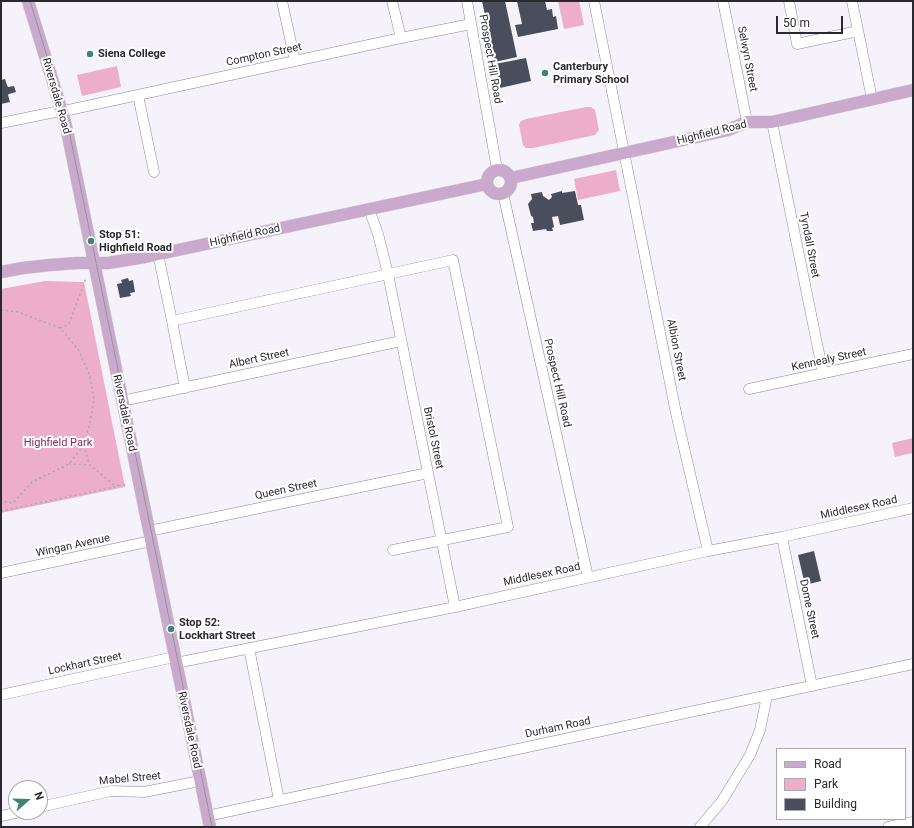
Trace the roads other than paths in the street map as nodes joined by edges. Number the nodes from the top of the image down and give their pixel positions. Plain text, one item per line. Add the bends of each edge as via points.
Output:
1 (28, 1) edge
2 (282, 1) edge
3 (392, 1) edge
4 (467, 1) edge
5 (594, 1) edge
6 (723, 1) edge
7 (789, 1) edge
8 (852, 1) edge
9 (471, 24) junction
10 (858, 31) junction
11 (401, 38) junction
12 (295, 61) junction
13 (913, 90) edge
14 (138, 95) junction
15 (872, 99) junction
16 (62, 110) junction
17 (747, 122) junction
18 (772, 122) junction
19 (1, 123) edge
20 (624, 154) junction
21 (497, 170) junction
22 (154, 172) dead end
23 (511, 178) junction
24 (487, 184) junction
25 (503, 193) junction
26 (369, 209) junction
27 (158, 254) junction
28 (93, 263) junction
29 (1, 272) edge
30 (388, 274) junction
31 (172, 321) junction
32 (401, 341) junction
33 (913, 354) edge
34 (823, 373) junction
35 (185, 388) junction
36 (749, 389) dead end
37 (122, 401) junction
38 (428, 473) junction
39 (913, 508) edge
40 (150, 536) junction
41 (782, 537) junction
42 (441, 541) junction
43 (393, 550) dead end
44 (708, 551) junction
45 (1, 573) edge
46 (588, 577) junction
47 (455, 607) junction
48 (249, 648) junction
49 (175, 660) junction
50 (913, 664) edge
51 (812, 686) junction
52 (1, 694) edge
53 (767, 696) junction
54 (200, 782) junction
55 (279, 800) junction
56 (48, 805) edge
57 (208, 821) edge
58 (913, 822) edge
59 (700, 827) edge
60 (888, 827) edge

1 - 16 main road, Riversdale Road
2 - 12 street
3 - 11 street
4 - 9 street, Prospect Hill Road
5 - 20 street, Albion Street
6 - 17 street, Selwyn Street
7 - 10 street via 797,44
8 - 10 street
9 - 11 street, Compton Street
9 - 21 street, Prospect Hill Road
10 - 15 street
11 - 12 street, Compton Street
12 - 14 street, Compton Street
13 - 15 main road, Highfield Road
14 - 16 street, Compton Street
14 - 22 street
15 - 18 main road, Highfield Road
16 - 19 street, Compton Street
16 - 28 main road, Riversdale Road
17 - 18 main road, Highfield Road
17 - 20 main road, Highfield Road via 728,130
18 - 34 street, Tyndall Street
20 - 23 main road, Highfield Road
20 - 44 street, Albion Street via 675,405
21 - 23 main road via 506,171
21 - 24 main road via 490,174
23 - 25 main road via 510,189
24 - 25 main road via 492,192
24 - 26 main road, Highfield Road
25 - 46 street, Prospect Hill Road
26 - 27 main road, Highfield Road
26 - 30 street, Bristol Street
27 - 28 main road, Highfield Road via 108,263
27 - 31 street
28 - 29 main road, Highfield Road via 50,264
28 - 37 main road, Riversdale Road
30 - 31 street
30 - 32 street, Bristol Street
30 - 42 street via 453,260 508,527
31 - 35 street
32 - 35 street, Albert Street
32 - 38 street, Bristol Street
33 - 34 street, Kennealy Street
34 - 36 street, Kennealy Street
35 - 37 street, Albert Street
37 - 40 main road, Riversdale Road
38 - 40 street, Queen Street
38 - 42 street, Bristol Street
39 - 41 street, Middlesex Road
40 - 45 street, Wingan Avenue
40 - 49 main road, Riversdale Road
41 - 44 street, Middlesex Road
41 - 51 street, Dome Street
42 - 43 street
42 - 47 street, Bristol Street
44 - 46 street, Middlesex Road
46 - 47 street, Middlesex Road
47 - 48 street, Middlesex Road
48 - 49 street, Middlesex Road via 199,659
48 - 55 street
49 - 52 street, Lockhart Street
49 - 54 main road, Riversdale Road
50 - 51 street, Durham Road
51 - 53 street, Durham Road
53 - 55 street, Durham Road
53 - 59 street via 760,730 750,756 722,801
54 - 56 street, Mabel Street via 144,792 111,791
54 - 57 main road, Riversdale Road
55 - 57 street, Durham Road
58 - 60 street

